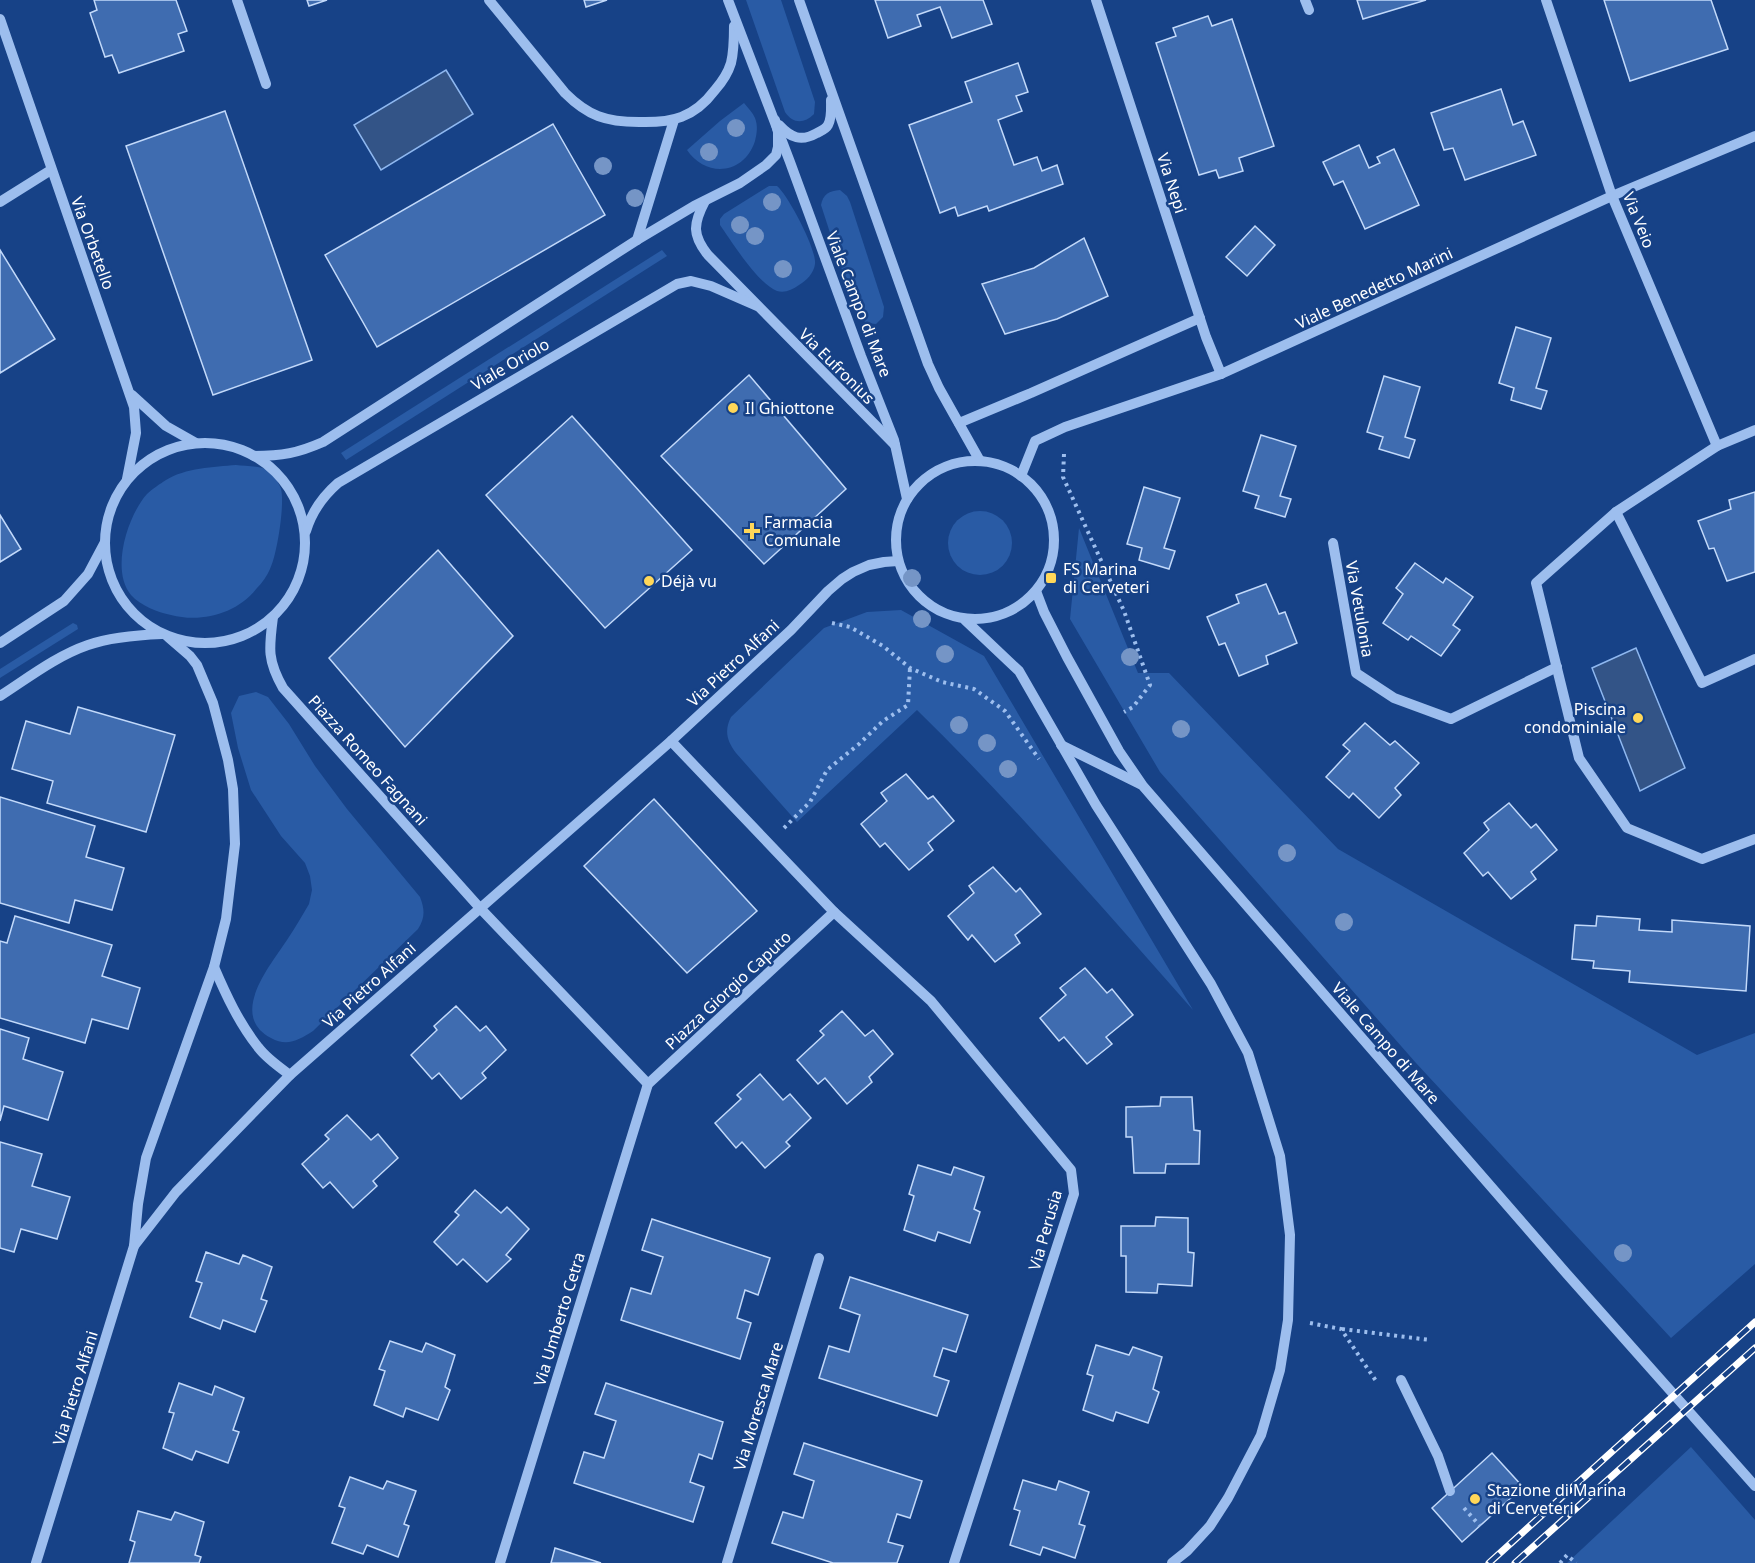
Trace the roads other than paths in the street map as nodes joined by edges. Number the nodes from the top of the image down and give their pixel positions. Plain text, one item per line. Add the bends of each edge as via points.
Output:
1 (237, 0) edge
2 (489, 0) edge
3 (728, 0) edge
4 (799, 0) edge
5 (1096, 0) edge
6 (1546, 0) edge
7 (735, 20) junction
8 (1, 24) edge
9 (266, 84) dead end
10 (831, 93) junction
11 (674, 120) junction
12 (775, 120) junction
13 (1755, 136) edge
14 (51, 170) junction
15 (1612, 196) junction
16 (705, 201) junction
17 (0, 202) edge
18 (637, 240) junction
19 (756, 306) junction
20 (1200, 318) junction
21 (1221, 374) junction
22 (130, 393) junction
23 (959, 423) junction
24 (1755, 430) edge
25 (199, 444) junction
26 (1717, 446) junction
27 (897, 447) junction
28 (254, 456) junction
29 (980, 461) junction
30 (1021, 476) junction
31 (127, 480) junction
32 (907, 499) junction
33 (1616, 512) junction
34 (306, 533) junction
35 (106, 542) junction
36 (1333, 543) dead end
37 (898, 561) junction
38 (1036, 591) junction
39 (273, 617) junction
40 (965, 620) junction
41 (165, 636) junction
42 (0, 643) edge
43 (1755, 659) edge
44 (1557, 667) junction
45 (0, 696) edge
46 (671, 741) junction
47 (1061, 745) junction
48 (1143, 786) junction
49 (1755, 839) edge
50 (479, 907) junction
51 (834, 912) junction
52 (214, 967) junction
53 (290, 1075) junction
54 (648, 1084) junction
55 (134, 1246) junction
56 (819, 1258) dead end
57 (1401, 1380) dead end
58 (1755, 1486) edge
59 (1450, 1491) dead end
60 (36, 1563) edge
61 (500, 1563) edge
62 (727, 1563) edge
63 (954, 1563) edge
64 (1172, 1563) edge

1 - 9 street
2 - 11 street via 576,105 591,114 628,122
3 - 7 street, Viale Campo di Mare
4 - 10 street, Viale Campo di Mare
5 - 20 street, Via Nepi
6 - 15 street, Via Veio
7 - 11 street via 731,63 725,77 698,109
7 - 12 street, Viale Campo di Mare
8 - 14 street, Via Orbetello
10 - 12 street, Viale Campo di Mare via 828,125 812,136 793,138
10 - 23 street, Viale Campo di Mare via 928,364
11 - 18 street
12 - 16 street, Viale Oriolo via 776,155 740,183
12 - 27 street, Viale Campo di Mare
13 - 15 street, Viale Benedetto Marini
14 - 17 street
14 - 22 street, Via Orbetello
15 - 21 street, Viale Benedetto Marini
15 - 26 street, Via Veio
16 - 18 street, Viale Oriolo
16 - 19 street, Via Eufronius via 696,224 698,241
18 - 28 street, Viale Oriolo via 323,442 286,455
19 - 27 street, Via Eufronius
19 - 34 street, Viale Oriolo via 711,286 691,281 677,285 338,483 319,503
20 - 21 street, Via Nepi
20 - 23 street
21 - 30 street, Viale Benedetto Marini via 1065,427 1035,441
22 - 25 street via 166,426
22 - 31 street, Via Orbetello via 136,433
23 - 29 street, Viale Campo di Mare
24 - 26 street
25 - 28 street via 218,443
25 - 31 street via 166,450
26 - 33 street
27 - 32 street, Viale Campo di Mare
28 - 34 street via 287,483 297,500
29 - 30 street via 1002,465
29 - 32 street via 938,470
30 - 38 street via 1039,494 1051,517 1054,543 1049,568
31 - 35 street via 114,502 106,526
32 - 37 street via 898,519
33 - 43 street via 1702,683
33 - 44 street via 1536,583
34 - 39 street via 297,582
35 - 41 street via 111,578 123,601 141,620
35 - 42 street via 87,574 64,601
36 - 44 street, Via Vetulonia via 1356,673 1394,698 1451,718
37 - 40 street via 908,583 923,601
37 - 46 street, Via Pietro Alfani via 869,565 842,579
38 - 40 street via 1008,612
38 - 48 street, Viale Campo di Mare via 1104,724
39 - 41 street via 238,639 213,644
39 - 50 street, Piazza Romeo Fagnani via 271,662 283,688
40 - 47 street via 1019,671
41 - 45 street via 127,637 89,645 48,665
41 - 52 street via 190,656 207,687 233,789 236,844 226,919
44 - 49 street via 1579,758 1627,828 1702,858
46 - 50 street, Via Pietro Alfani
46 - 51 street
47 - 48 street
47 - 64 street via 1211,984 1248,1053 1280,1156 1290,1235 1288,1320 1280,1370 1261,1435 1228,1498 1210,1526
48 - 58 street, Viale Campo di Mare
50 - 53 street, Via Pietro Alfani
50 - 54 street
51 - 54 street, Piazza Giorgio Caputo
51 - 63 street, Via Perusia via 931,1001 1071,1170 1074,1194
52 - 53 street via 258,1047
52 - 55 street via 146,1158
53 - 55 street, Via Pietro Alfani via 176,1192
54 - 61 street, Via Umberto Cetra
55 - 60 street, Via Pietro Alfani
56 - 62 street, Via Moresca Mare
57 - 59 street via 1438,1456

